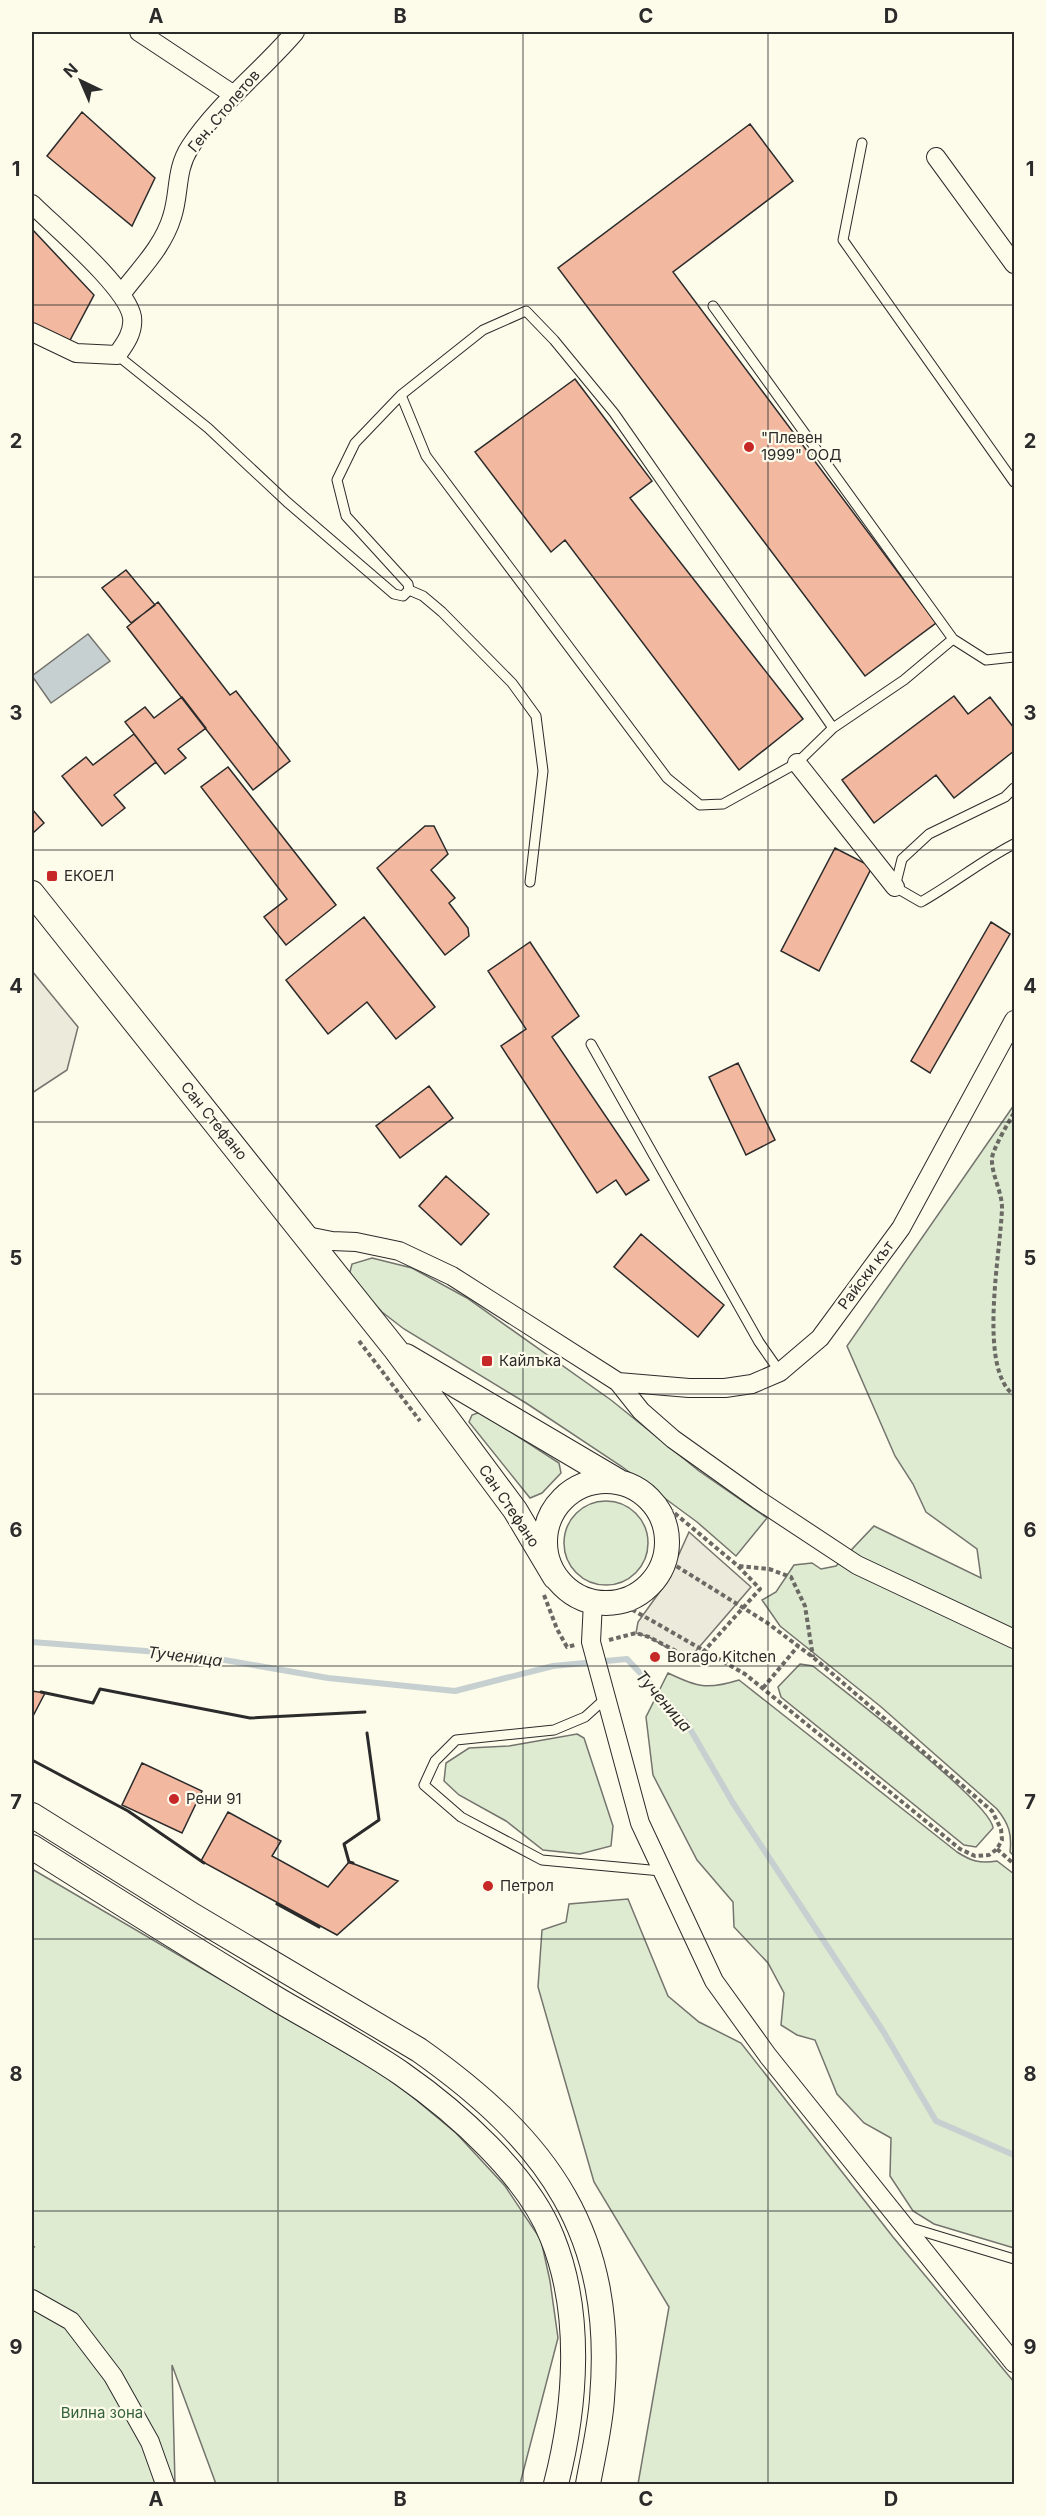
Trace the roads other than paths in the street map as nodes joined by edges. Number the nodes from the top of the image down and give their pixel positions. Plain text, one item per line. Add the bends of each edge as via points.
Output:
1 (139, 32) edge
2 (295, 32) edge
3 (234, 95) junction
4 (862, 143) dead end
5 (936, 157) dead end
6 (32, 204) edge
7 (1014, 264) edge
8 (122, 293) junction
9 (713, 306) dead end
10 (32, 332) edge
11 (117, 355) junction
12 (401, 395) junction
13 (1014, 482) edge
14 (409, 590) junction
15 (953, 639) junction
16 (1014, 657) edge
17 (833, 728) junction
18 (797, 763) junction
19 (1014, 788) edge
20 (1014, 844) edge
21 (530, 882) dead end
22 (895, 887) junction
23 (32, 893) edge
24 (1014, 1020) edge
25 (591, 1044) dead end
26 (307, 1236) junction
27 (396, 1350) junction
28 (780, 1372) junction
29 (618, 1382) junction
30 (619, 1482) junction
31 (547, 1581) junction
32 (593, 1602) junction
33 (1014, 1639) edge
34 (606, 1698) junction
35 (32, 1815) edge
36 (32, 1847) edge
37 (661, 1871) junction
38 (904, 2226) junction
39 (1014, 2259) edge
40 (32, 2299) edge
41 (1014, 2362) edge
42 (165, 2484) edge
43 (556, 2484) edge
44 (588, 2484) edge

1 - 3 street
2 - 3 street, Ген. Столетов
3 - 8 street, Ген. Столетов via 190,147 178,173 173,216 162,242
4 - 13 lane via 843,240
5 - 7 street
6 - 8 street
8 - 11 street via 132,317 129,339
9 - 15 lane
10 - 11 street via 76,353
11 - 14 lane via 208,428 394,594 403,596
12 - 14 lane via 355,443 337,480 346,516 408,584
12 - 17 lane via 483,330 526,311 614,413
12 - 18 lane via 426,456 667,778 700,805 723,804
14 - 21 lane via 442,612 512,683 536,716 543,771
15 - 16 lane via 986,660
15 - 17 lane via 903,680
17 - 18 lane
18 - 22 street
19 - 22 lane via 1005,797 929,834 902,860
20 - 22 lane via 921,902
23 - 26 main road, Сан Стефано
24 - 28 street, Райски кът via 901,1228 820,1338
25 - 28 lane via 759,1342
26 - 27 main road, Сан Стефано
26 - 29 street via 399,1251 428,1262
27 - 30 main road, Сан Стефано
27 - 31 main road, Сан Стефано via 515,1510
28 - 29 street, Райски кът via 752,1384 725,1388
29 - 33 street via 673,1439 857,1566
30 - 31 main road via 600,1480 583,1485 567,1494 555,1508 544,1543
30 - 32 main road via 635,1487 659,1510 666,1534 665,1559 648,1586 634,1596 619,1602
31 - 32 main road
32 - 34 street via 592,1646
34 - 37 street via 640,1823
34 - 37 lane via 585,1717 554,1730 456,1740 435,1761 424,1785 461,1816 542,1860
35 - 44 main road via 419,2050 487,2104 543,2163 585,2236 603,2329 602,2402
36 - 43 main road via 400,2073 475,2133 518,2182 552,2235 569,2298 571,2387
37 - 38 street via 714,1981 768,2056
38 - 39 lane
38 - 41 street
40 - 42 street via 71,2321 113,2376 150,2442

